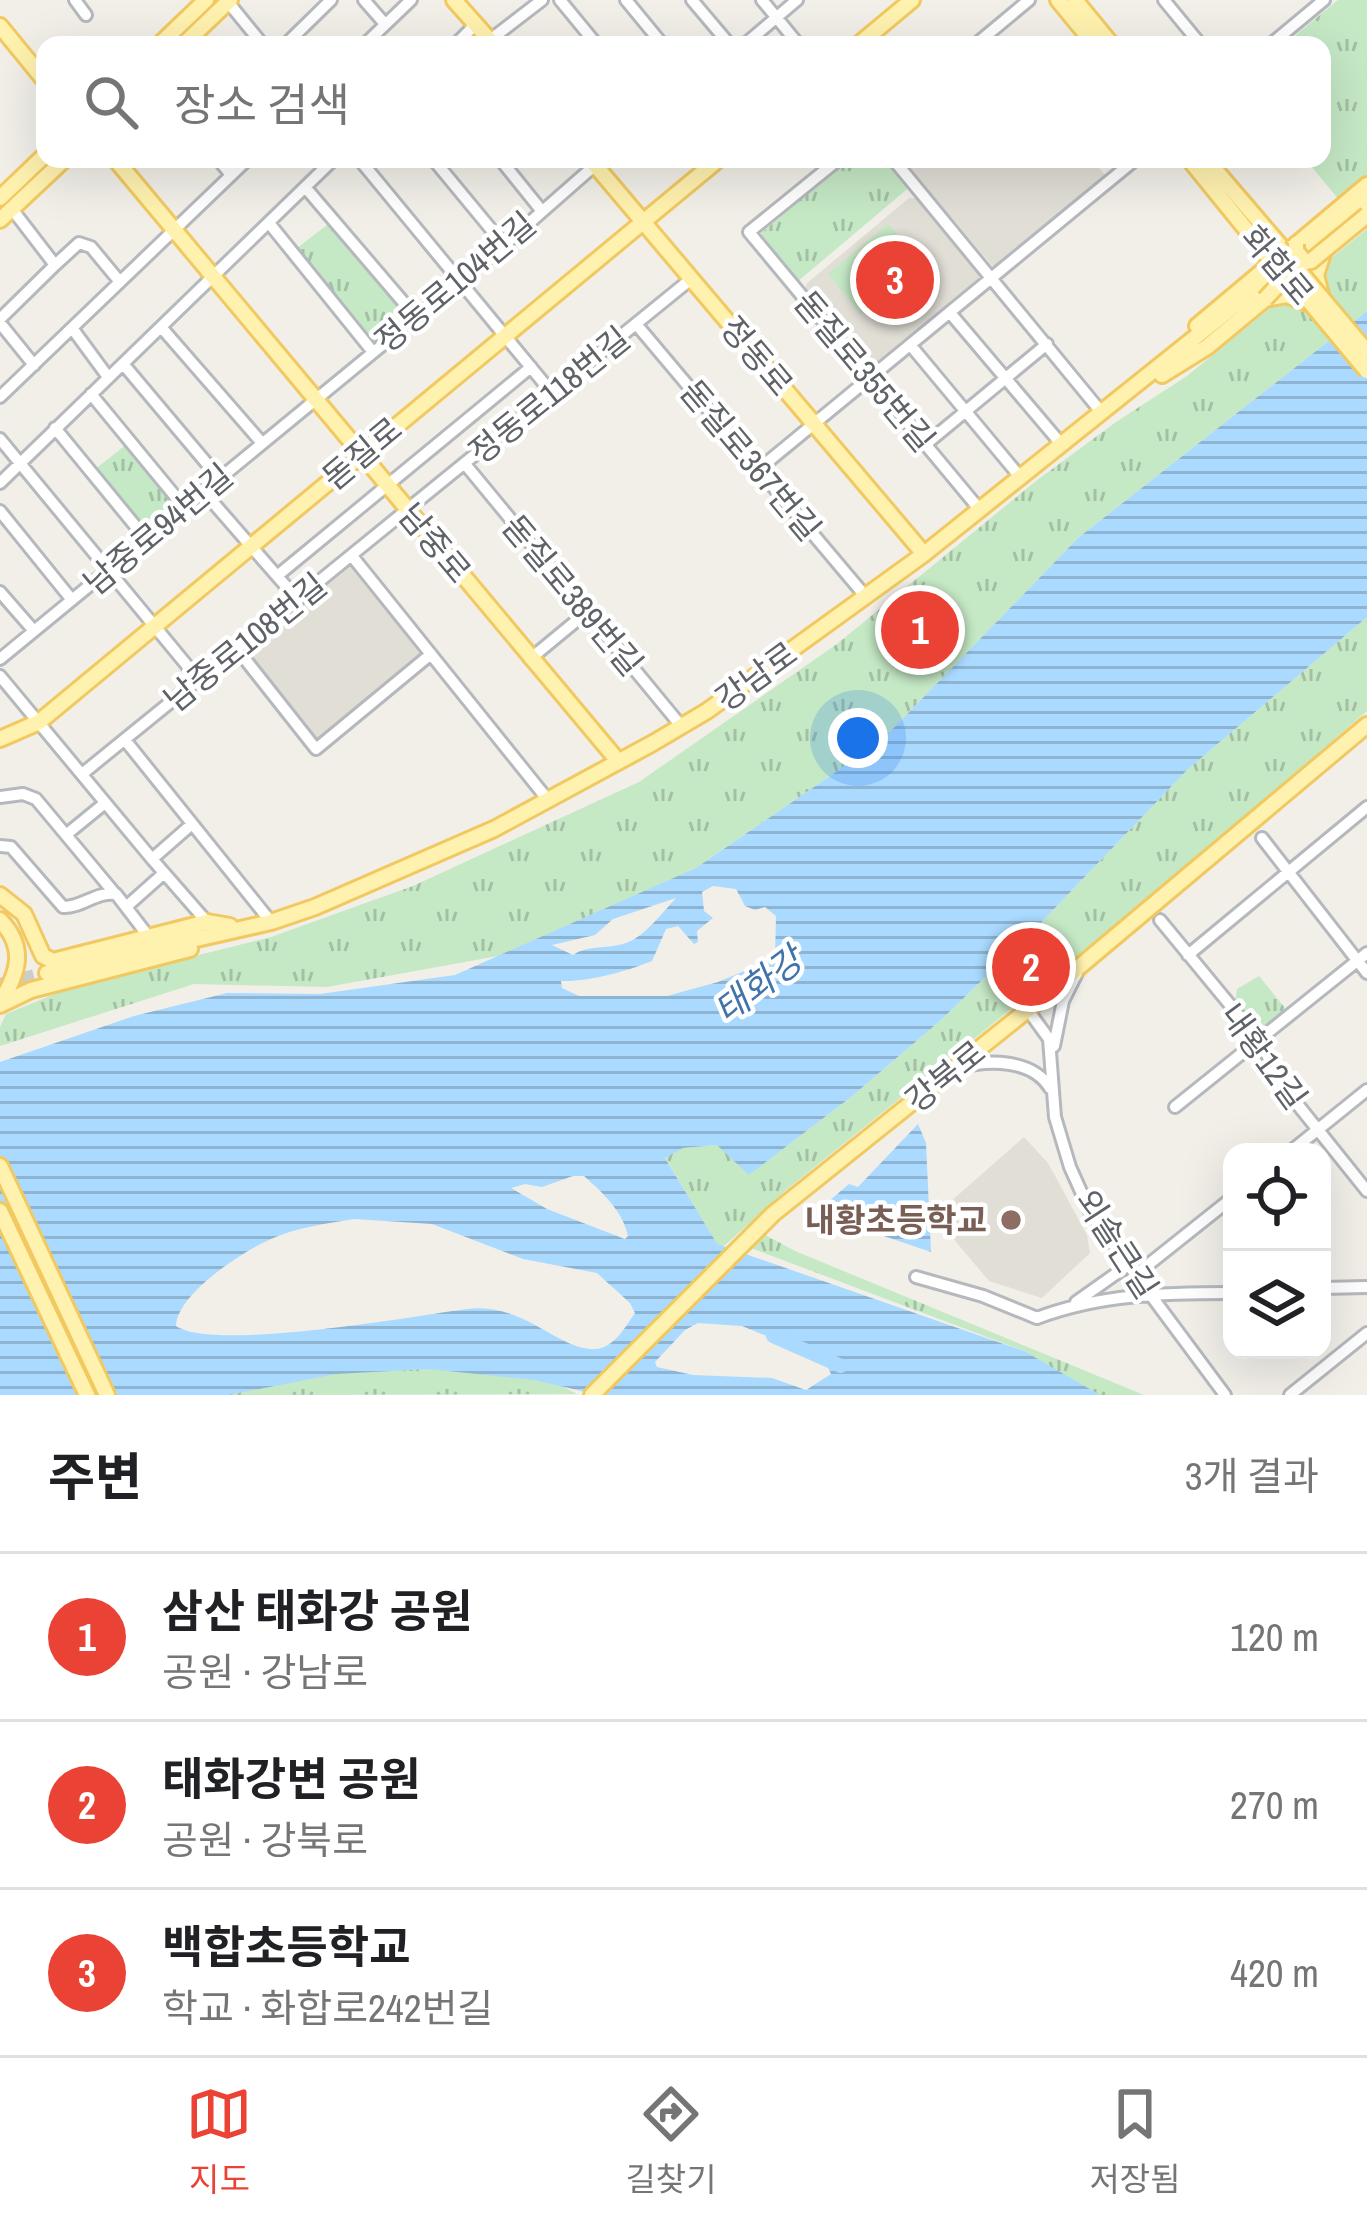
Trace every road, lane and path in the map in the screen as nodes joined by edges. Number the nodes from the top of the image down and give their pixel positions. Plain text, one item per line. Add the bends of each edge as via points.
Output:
1 (75, 0) edge
2 (206, 0) edge
3 (332, 0) edge
4 (364, 0) edge
5 (411, 0) edge
6 (454, 0) edge
7 (542, 0) edge
8 (560, 0) edge
9 (626, 0) edge
10 (692, 0) edge
11 (762, 0) edge
12 (797, 0) edge
13 (912, 0) edge
14 (1029, 0) edge
15 (1058, 0) edge
16 (1075, 0) edge
17 (1164, 0) edge
18 (1324, 0) edge
19 (229, 1) edge
20 (86, 15) dead end
21 (776, 17) junction
22 (386, 24) junction
23 (476, 25) junction
24 (0, 26) edge
25 (168, 36) edge
26 (193, 36) edge
27 (256, 36) edge
28 (294, 36) edge
29 (373, 36) edge
30 (464, 36) edge
31 (486, 36) edge
32 (500, 36) edge
33 (590, 36) edge
34 (656, 36) edge
35 (722, 36) edge
36 (754, 36) edge
37 (792, 36) edge
38 (869, 36) edge
39 (986, 36) edge
40 (1088, 36) edge
41 (1105, 36) edge
42 (1194, 36) edge
43 (1281, 36) edge
44 (36, 70) edge
45 (36, 167) edge
46 (54, 168) edge
47 (123, 168) edge
48 (225, 168) edge
49 (239, 168) edge
50 (325, 168) edge
51 (367, 168) edge
52 (441, 168) edge
53 (507, 168) edge
54 (588, 168) edge
55 (601, 168) edge
56 (708, 168) edge
57 (828, 168) edge
58 (900, 168) edge
59 (1125, 168) edge
60 (1198, 168) edge
61 (1212, 168) edge
62 (231, 176) junction
63 (1367, 185) edge
64 (305, 187) junction
65 (1367, 200) edge
66 (4, 209) edge
67 (541, 210) junction
68 (1367, 215) edge
69 (643, 222) junction
70 (269, 223) junction
71 (175, 228) junction
72 (504, 244) junction
73 (1296, 244) junction
74 (1324, 250) junction
75 (1271, 256) junction
76 (55, 265) junction
77 (214, 276) junction
78 (691, 279) junction
79 (993, 279) junction
80 (460, 280) junction
81 (120, 282) junction
82 (1265, 299) junction
83 (1318, 303) junction
84 (951, 314) junction
85 (416, 316) junction
86 (0, 321) edge
87 (636, 324) junction
88 (161, 327) junction
89 (72, 328) junction
90 (504, 335) junction
91 (1046, 344) junction
92 (912, 347) junction
93 (373, 352) junction
94 (1367, 352) edge
95 (34, 364) junction
96 (124, 364) junction
97 (531, 367) junction
98 (1367, 370) edge
99 (108, 377) junction
100 (872, 378) junction
101 (1006, 378) junction
102 (1134, 388) junction
103 (552, 393) junction
104 (91, 394) junction
105 (0, 397) edge
106 (316, 398) junction
107 (965, 412) junction
108 (1102, 413) junction
109 (814, 423) junction
110 (55, 428) junction
111 (0, 439) edge
112 (262, 443) junction
113 (926, 444) junction
114 (1062, 445) junction
115 (360, 454) junction
116 (20, 463) junction
117 (465, 464) junction
118 (759, 470) junction
119 (219, 478) junction
120 (1021, 478) junction
121 (0, 483) edge
122 (388, 487) junction
123 (203, 491) junction
124 (184, 507) junction
125 (980, 510) junction
126 (0, 511) edge
127 (408, 511) junction
128 (146, 538) junction
129 (250, 547) junction
130 (924, 554) junction
131 (352, 556) junction
132 (108, 571) junction
133 (277, 576) junction
134 (0, 592) edge
135 (866, 597) junction
136 (72, 600) junction
137 (298, 600) junction
138 (587, 612) junction
139 (154, 628) junction
140 (34, 631) junction
141 (237, 649) junction
142 (431, 654) junction
143 (0, 659) edge
144 (530, 659) junction
145 (0, 676) edge
146 (199, 680) junction
147 (39, 722) junction
148 (1367, 725) edge
149 (682, 727) junction
150 (0, 739) edge
151 (124, 740) junction
152 (618, 760) junction
153 (82, 774) junction
154 (0, 797) edge
155 (548, 800) junction
156 (105, 803) junction
157 (1367, 807) edge
158 (192, 824) junction
159 (67, 834) junction
160 (1262, 838) dead end
161 (0, 846) edge
162 (152, 859) junction
163 (1288, 872) junction
164 (163, 874) junction
165 (116, 895) junction
166 (0, 896) edge
167 (126, 907) junction
168 (315, 907) junction
169 (0, 920) edge
170 (1160, 920) dead end
171 (207, 922) junction
172 (271, 922) junction
173 (253, 926) junction
174 (149, 938) junction
175 (1188, 955) junction
176 (1363, 957) edge
177 (1083, 964) junction
178 (47, 974) tunnel mouth
179 (1367, 974) edge
180 (0, 1001) edge
181 (1028, 1010) junction
182 (1259, 1040) junction
183 (1052, 1061) junction
184 (950, 1072) junction
185 (1367, 1090) edge
186 (1053, 1096) junction
187 (1175, 1107) dead end
188 (1318, 1130) junction
189 (1301, 1143) edge
190 (0, 1166) edge
191 (1367, 1191) edge
192 (1223, 1205) edge
193 (0, 1211) edge
194 (1131, 1271) junction
195 (916, 1277) dead end
196 (1367, 1287) edge
197 (1331, 1288) edge
198 (1223, 1292) edge
199 (1149, 1293) junction
200 (1071, 1305) junction
201 (1367, 1333) edge
202 (87, 1395) edge
203 (107, 1395) edge
204 (592, 1395) edge
205 (1225, 1395) edge
206 (1289, 1395) edge

1 - 20 street
2 - 25 main road
3 - 28 street
4 - 22 street
5 - 22 street
6 - 23 main road
7 - 32 street
8 - 33 street
9 - 34 street
10 - 35 street
11 - 21 street
12 - 21 street
13 - 38 main road
14 - 39 street
15 - 40 main road
16 - 41 main road
17 - 42 street
18 - 43 street
19 - 26 main road
19 - 27 street
21 - 36 street
21 - 37 street
22 - 29 street
23 - 30 street
23 - 31 main road
24 - 44 main road
45 - 66 main road
46 - 66 main road
47 - 71 main road, 남중로
48 - 62 street
49 - 62 street
50 - 64 street
51 - 80 street
52 - 72 street
53 - 67 street
54 - 67 street, 정동로104번길
55 - 69 main road, 정동로
56 - 69 main road, 돋질로
57 - 100 street, 돋질로355번길 via 749,232
58 - 79 street
59 - 79 street
60 - 75 main road, 화합로
61 - 75 main road, 화합로
62 - 71 street
63 - 73 main road
64 - 70 street
64 - 85 street
65 - 102 main road, 강남로
66 - 76 street
67 - 72 street, 정동로104번길
68 - 74 main road, bridge
69 - 78 main road, 정동로
69 - 90 main road, 돋질로
70 - 77 street
70 - 93 street
71 - 77 main road, 남중로
71 - 81 street
72 - 80 street, 정동로104번길
73 - 74 main road, bridge via 1308,262
73 - 75 main road, bridge
74 - 83 main road, bridge
75 - 82 main road, bridge via 1281,282
75 - 83 main road, 화합로, bridge
75 - 102 main road
76 - 81 street via 79,243
76 - 86 street
77 - 88 street
77 - 106 main road, 남중로
78 - 87 street, 정동로118번길
78 - 109 main road, 정동로
79 - 84 street
79 - 91 street
80 - 85 street, 정동로104번길
80 - 90 street
81 - 89 street
82 - 83 main road, bridge
82 - 102 main road via 1207,347
83 - 94 main road, 화합로, bridge
83 - 98 main road, 화합로, bridge
84 - 92 street
84 - 101 street
85 - 93 street, 정동로104번길
86 - 95 street
87 - 103 street, 정동로118번길
87 - 118 street, 돋질로367번길
88 - 96 street
88 - 112 street
89 - 95 street
89 - 99 street
90 - 97 street
90 - 115 main road, 돋질로
91 - 101 street
91 - 108 street
92 - 100 street
92 - 107 street
93 - 106 street, 정동로104번길
95 - 105 street
96 - 99 street
96 - 119 street
97 - 103 street
97 - 122 street
99 - 104 street
100 - 109 street
100 - 113 street, 돋질로355번길
101 - 107 street
101 - 114 street
102 - 108 main road, 강남로
103 - 117 street, 정동로118번길
104 - 110 street
104 - 124 street
106 - 112 street, 남중로94번길
106 - 115 main road, 남중로
107 - 113 street
107 - 120 street
108 - 114 main road, 강남로
109 - 118 street
109 - 130 main road, 정동로
110 - 116 street
110 - 128 street
111 - 116 street
112 - 119 street, 남중로94번길
113 - 125 street, 돋질로355번길
114 - 120 main road, 강남로
115 - 122 main road, 남중로
115 - 129 main road, 돋질로
116 - 121 street
116 - 132 street
117 - 127 street, 정동로118번길
117 - 138 street, 돋질로389번길
118 - 135 street, 돋질로367번길
119 - 123 street, 남중로94번길
120 - 125 main road, 강남로
122 - 127 main road, 남중로
122 - 133 street
123 - 124 street, 남중로94번길
123 - 129 street
124 - 128 street, 남중로94번길
125 - 130 main road, 강남로
126 - 136 street
127 - 131 street, 남중로108번길
127 - 144 main road, 남중로
128 - 132 street, 남중로94번길
129 - 133 street
129 - 139 main road, 돋질로
130 - 135 main road, 강남로
131 - 137 street, 남중로108번길
131 - 142 street
132 - 136 street, 남중로94번길
132 - 139 street
133 - 137 street
134 - 140 street
135 - 149 main road, 강남로
136 - 140 street, 남중로94번길
137 - 141 street, 남중로108번길
138 - 144 street
138 - 149 street, 돋질로389번길
139 - 146 street
139 - 147 main road, 돋질로
140 - 143 street, 남중로94번길
141 - 142 street via 316,749
141 - 146 street, 남중로108번길
142 - 155 street
144 - 152 main road, 남중로
145 - 147 street
146 - 151 street, 남중로108번길
147 - 150 main road, 돋질로
147 - 153 street
148 - 177 main road, 강북로
149 - 152 main road, 강남로
151 - 153 street, 남중로108번길
151 - 158 street
152 - 155 main road, 강남로
153 - 156 street
154 - 159 street via 33,797
155 - 168 main road, 강남로
156 - 159 street
156 - 162 street
157 - 163 street
158 - 162 street
158 - 172 street
159 - 165 street
160 - 163 street
161 - 165 street via 11,848 63,907
162 - 164 street
163 - 175 street
163 - 176 street
164 - 167 street
164 - 171 street
165 - 167 street
166 - 174 main road via 24,914 50,960
167 - 174 street
168 - 172 main road, 강남로
168 - 180 main road via 254,932
169 - 180 main road via 16,945 18,967
170 - 175 street, 내황12길
171 - 173 main road
171 - 174 main road
172 - 173 main road, 강남로
173 - 178 main road, 강남로
175 - 182 street, 내황12길
176 - 179 street
176 - 182 street
177 - 181 main road, 강북로
177 - 183 street via 1066,991
181 - 183 street, 외솔큰길 via 1046,1032
181 - 184 main road, 강북로
182 - 187 street
182 - 188 street, 내황12길
183 - 186 street, 외솔큰길
184 - 186 street via 1009,1064 1042,1076
184 - 204 main road, 강북로 via 751,1233
185 - 188 street
186 - 194 street, 외솔큰길 via 1082,1195
188 - 189 street
188 - 191 street, 내황12길
190 - 203 main road
192 - 194 street
193 - 202 main road
194 - 199 street, 외솔큰길
194 - 200 street
195 - 200 street via 1037,1318
196 - 197 street
198 - 199 street
199 - 200 street
199 - 205 street, 외솔큰길
201 - 206 street

